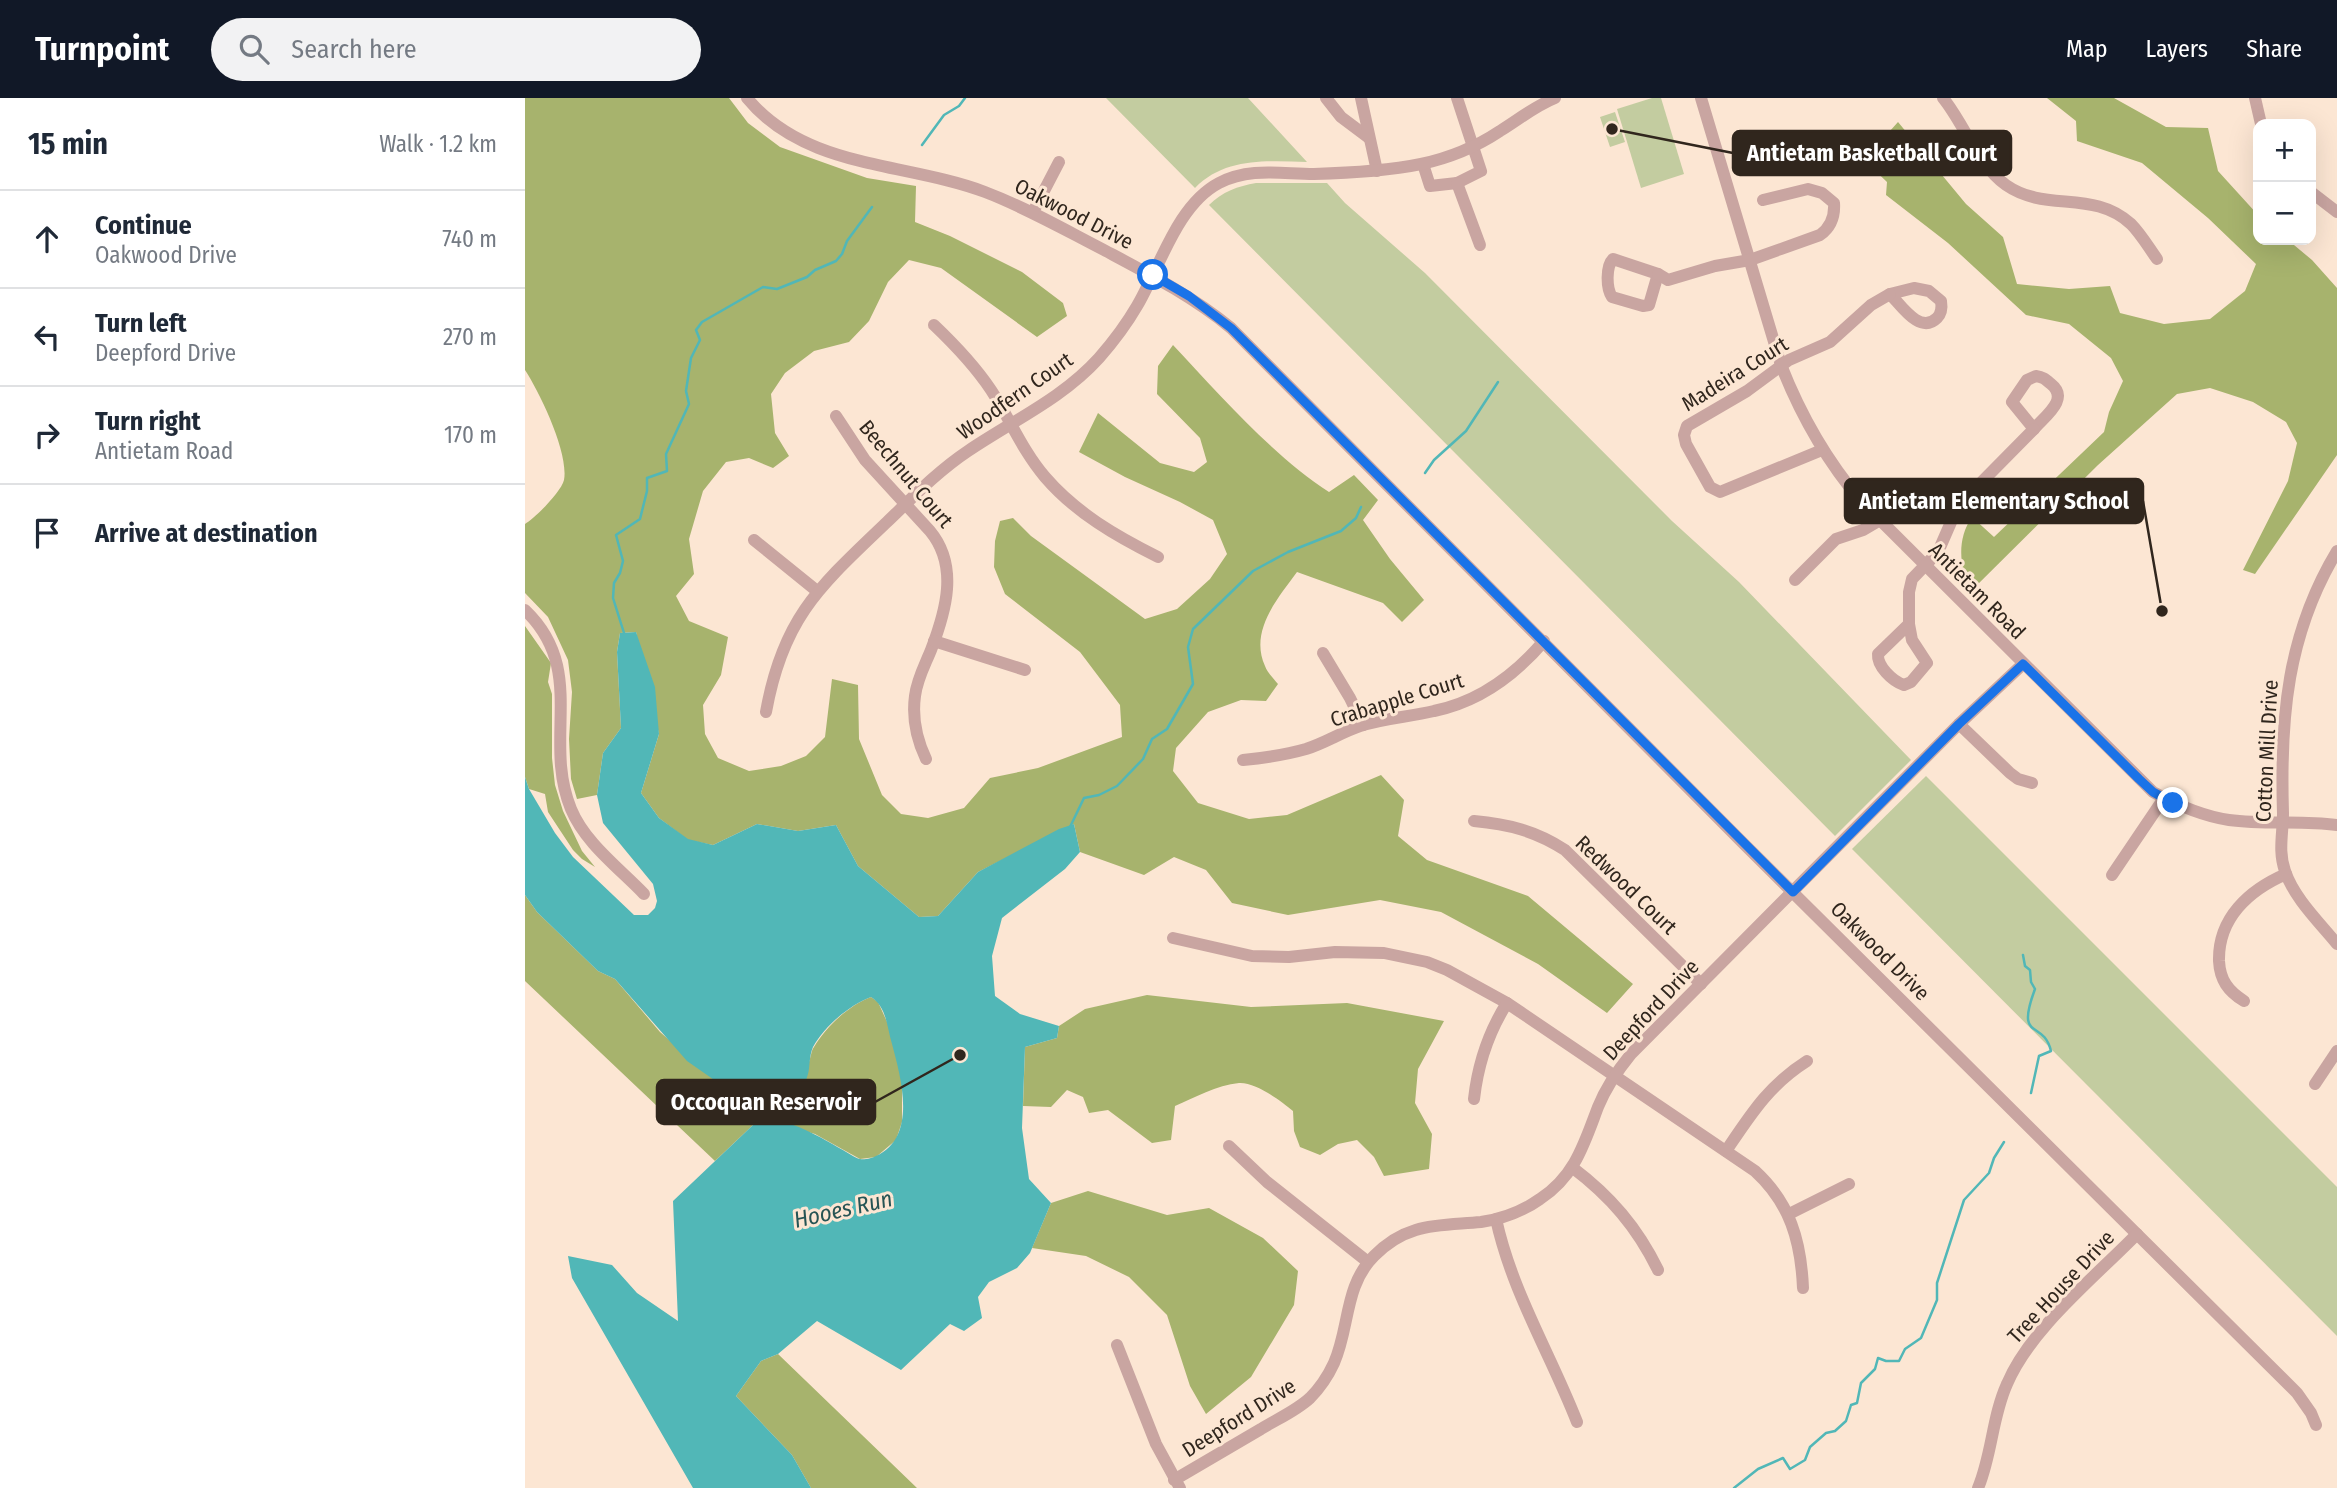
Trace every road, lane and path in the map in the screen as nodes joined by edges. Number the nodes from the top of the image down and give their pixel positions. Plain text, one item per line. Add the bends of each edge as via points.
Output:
1 (747, 98) edge
2 (1326, 98) edge
3 (1360, 98) edge
4 (1457, 98) edge
5 (1555, 98) edge
6 (1702, 98) edge
7 (1943, 98) edge
8 (2255, 98) edge
9 (1532, 103) edge
10 (2260, 119) edge
11 (1369, 138) junction
12 (1473, 146) junction
13 (1059, 162) dead end
14 (1423, 164) junction
15 (1377, 171) junction
16 (1457, 183) junction
17 (2316, 196) edge
18 (1763, 200) dead end
19 (1033, 212) junction
20 (2337, 212) edge
21 (1481, 245) dead end
22 (2157, 259) dead end
23 (1750, 260) junction
24 (1658, 274) junction
25 (1153, 275) junction
26 (1890, 294) dead end
27 (935, 325) dead end
28 (1781, 365) junction
29 (836, 416) dead end
30 (1010, 425) junction
31 (2034, 429) dead end
32 (1822, 450) junction
33 (906, 503) junction
34 (1880, 520) junction
35 (754, 540) dead end
36 (2337, 551) edge
37 (1158, 556) dead end
38 (1925, 565) junction
39 (1795, 580) dead end
40 (817, 591) junction
41 (525, 610) edge
42 (1909, 624) junction
43 (935, 641) junction
44 (1544, 641) junction
45 (1323, 653) dead end
46 (2023, 664) junction
47 (1025, 670) dead end
48 (767, 712) dead end
49 (1959, 724) junction
50 (1363, 725) junction
51 (926, 759) dead end
52 (1243, 760) dead end
53 (2032, 783) dead end
54 (2164, 798) junction
55 (1474, 821) dead end
56 (2283, 821) junction
57 (2337, 825) edge
58 (2286, 874) junction
59 (2112, 875) dead end
60 (1793, 892) junction
61 (644, 894) dead end
62 (1173, 938) dead end
63 (2337, 944) edge
64 (1701, 984) junction
65 (2244, 1001) dead end
66 (1507, 1003) junction
67 (2337, 1051) edge
68 (1807, 1060) dead end
69 (1615, 1075) junction
70 (2315, 1084) dead end
71 (1474, 1098) dead end
72 (1229, 1146) dead end
73 (1726, 1151) junction
74 (1573, 1168) junction
75 (1849, 1184) dead end
76 (1789, 1214) junction
77 (1496, 1219) junction
78 (2137, 1234) junction
79 (1368, 1262) junction
80 (1658, 1270) dead end
81 (1803, 1288) dead end
82 (1117, 1345) dead end
83 (1577, 1422) dead end
84 (2316, 1425) dead end
85 (1177, 1484) edge
86 (1978, 1488) edge

1 - 19 street, Oakwood Drive via 773,125 801,142 946,179
2 - 11 street via 1341,117
3 - 11 street
4 - 12 street
5 - 9 street, Woodfern Court
6 - 23 street, Antietam Road
7 - 22 street via 1988,167 2006,185 2030,197 2087,202 2113,211 2134,226
8 - 10 street
9 - 12 street, Woodfern Court
11 - 15 street
12 - 14 street, Woodfern Court
12 - 16 street via 1481,171
13 - 19 street
14 - 15 street, Woodfern Court
14 - 16 street via 1430,186
15 - 25 street, Woodfern Court via 1259,172 1233,177 1207,191 1188,210
16 - 21 street
17 - 20 street
18 - 23 street via 1808,189 1834,203 1834,216 1820,236
19 - 25 street, Oakwood Drive
23 - 24 street via 1668,280
23 - 28 street, Antietam Road
24 - 24 street via 1651,302 1645,307 1616,300 1609,293 1609,263 1613,259
25 - 30 street, Woodfern Court via 1121,330 1097,360 1056,396
25 - 44 street, Oakwood Drive via 1231,328
26 - 28 street, Madeira Court via 1830,342
27 - 30 street via 991,390
28 - 32 street, Antietam Road
28 - 32 street, Madeira Court via 1747,391 1691,422 1685,430 1686,444 1710,487 1720,492
29 - 33 street, Beechnut Court via 865,460
30 - 33 street, Woodfern Court via 956,460
30 - 37 street via 1039,469 1076,508
31 - 38 street via 1962,500 1943,544
32 - 34 street, Antietam Road
33 - 40 street, Woodfern Court
33 - 43 street, Beechnut Court via 940,543 947,564 948,589
34 - 38 street, Antietam Road
34 - 39 street via 1836,539
35 - 40 street
36 - 56 street, Cotton Mill Drive via 2305,619 2290,672 2281,754
38 - 42 street via 1909,586
38 - 46 street, Antietam Road
40 - 48 street, Woodfern Court via 784,646
41 - 61 street via 547,636 557,658 560,750 570,808 586,835
42 - 42 street via 1880,650 1877,660 1903,685 1927,663 1912,640
43 - 47 street
43 - 51 street, Beechnut Court via 917,682 914,703
44 - 50 street, Crabapple Court via 1518,669 1465,701
44 - 60 street, Oakwood Drive
45 - 50 street
46 - 49 street, Deepford Drive
46 - 54 street, Antietam Road
49 - 53 street via 2010,773
49 - 60 street, Deepford Drive
50 - 52 street, Crabapple Court via 1306,749
54 - 56 street, Antietam Road via 2229,820
54 - 59 street
55 - 64 street, Redwood Court via 1523,829 1565,850
56 - 57 street, Antietam Road
56 - 58 street, Cotton Mill Drive via 2280,849
58 - 63 street, Cotton Mill Drive
58 - 65 street via 2249,896 2224,929 2221,976 2232,994
60 - 64 street, Deepford Drive
60 - 78 street, Oakwood Drive
62 - 66 street via 1252,956 1363,952 1406,957 1447,970
64 - 69 street, Deepford Drive
66 - 69 street
66 - 71 street via 1481,1057
67 - 70 street
68 - 73 street via 1762,1098
69 - 73 street
69 - 74 street, Deepford Drive
72 - 79 street
73 - 76 street via 1766,1181
74 - 77 street, Deepford Drive via 1539,1200
74 - 80 street via 1621,1211
75 - 76 street
76 - 81 street via 1799,1246
77 - 79 street, Deepford Drive via 1413,1230 1391,1241
77 - 83 street via 1519,1295
78 - 84 street, Oakwood Drive via 2297,1393
78 - 86 street, Tree House Drive via 2022,1354 2001,1400
79 - 85 street, Deepford Drive via 1353,1289 1335,1362 1318,1390
82 - 85 street

